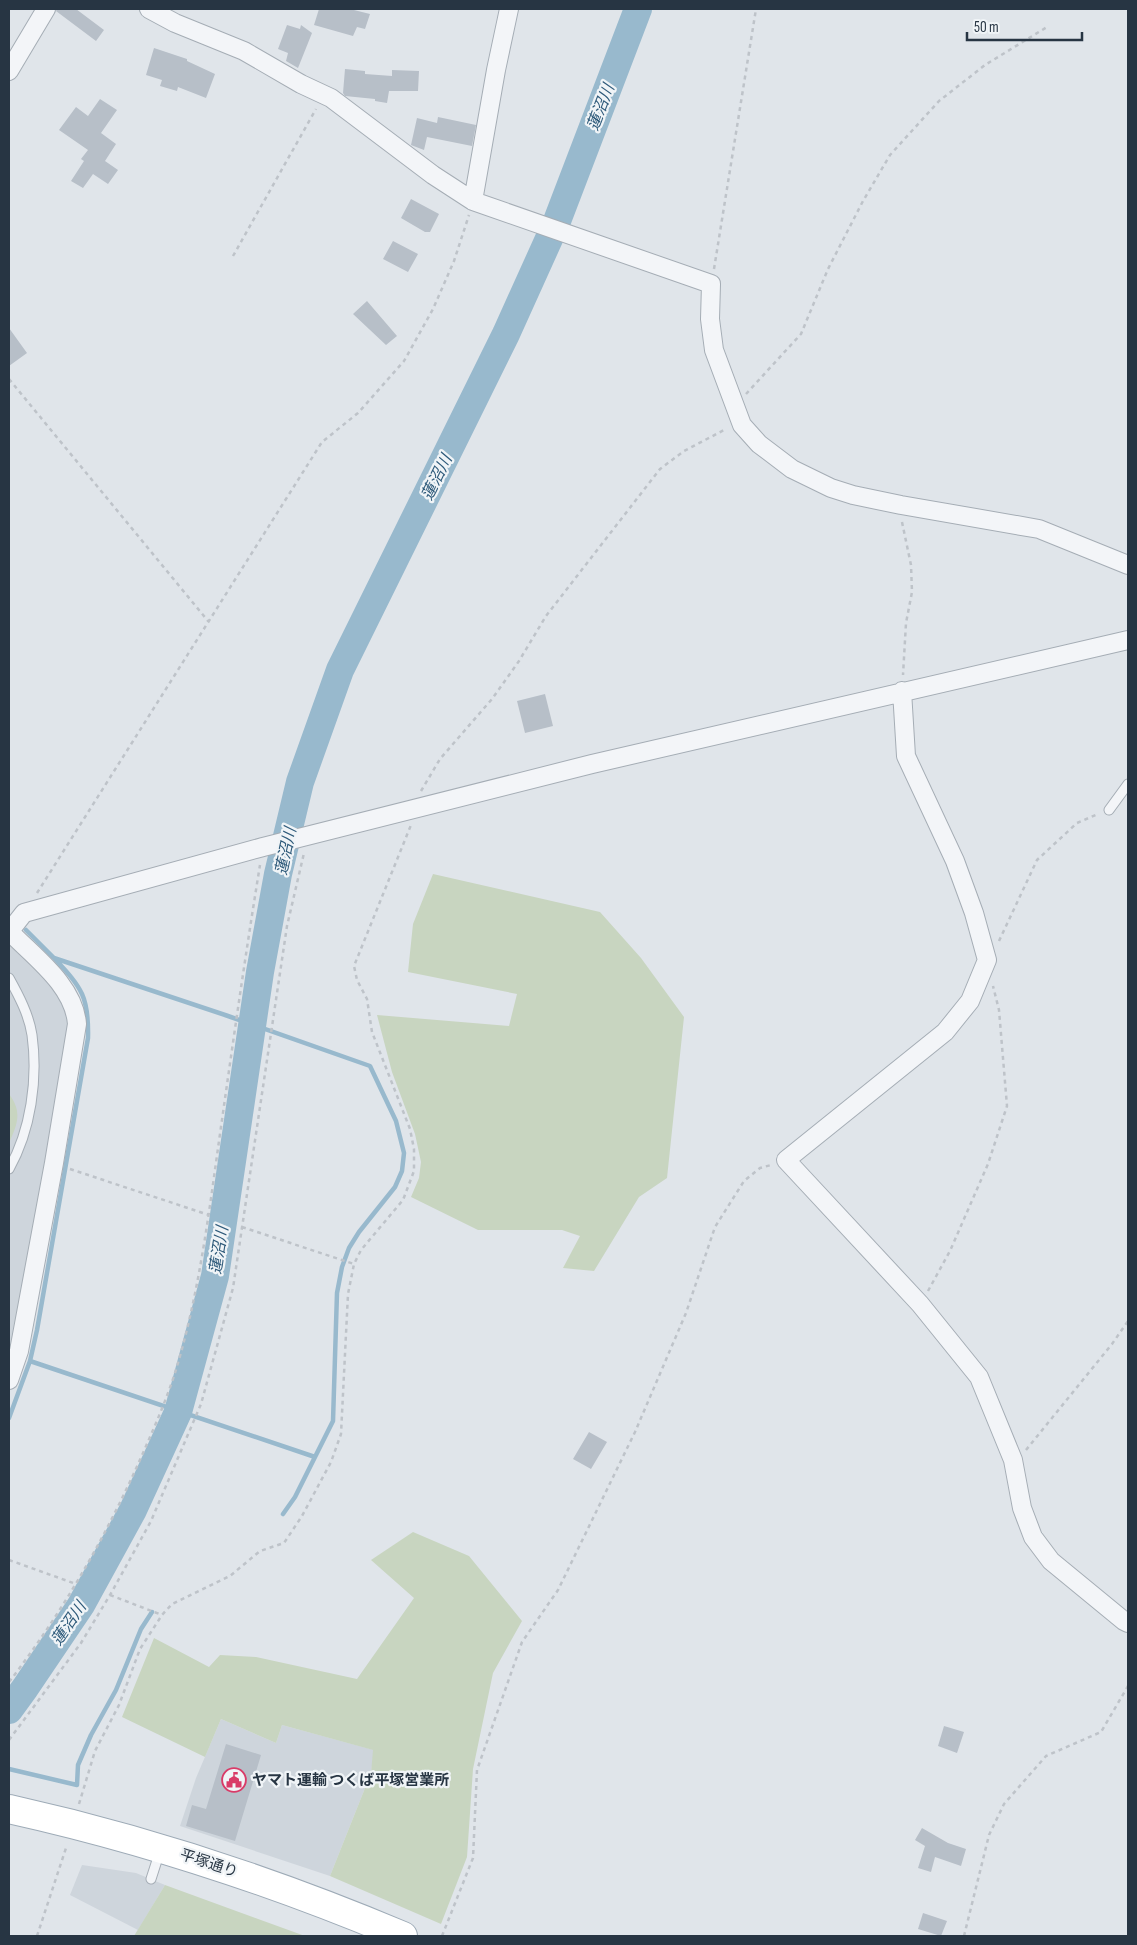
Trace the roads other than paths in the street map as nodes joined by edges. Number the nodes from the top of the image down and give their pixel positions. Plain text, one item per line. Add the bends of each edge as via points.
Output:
1 (46, 9) edge
2 (149, 9) edge
3 (509, 9) edge
4 (9, 71) edge
5 (473, 201) junction
6 (1128, 565) edge
7 (1128, 640) edge
8 (902, 691) junction
9 (1128, 784) edge
10 (1109, 810) road end
11 (9, 931) edge
12 (9, 978) edge
13 (9, 1169) edge
14 (9, 1380) edge
15 (1128, 1623) edge
16 (9, 1809) edge
17 (161, 1848) junction
18 (151, 1879) dead end
19 (403, 1936) edge

1 - 4 street
2 - 5 street via 244,51 331,98
3 - 5 street
5 - 6 street via 711,284 710,319 714,350 742,425 759,444 792,469 853,495 1039,529
7 - 8 street
8 - 11 street via 592,764 267,846 24,913
8 - 15 street via 906,756 955,861 987,960 970,1001 945,1032 786,1160 920,1304 979,1377 1013,1460 1022,1508 1033,1537 1051,1561
9 - 10 lane
11 - 14 street via 70,998 77,1024 19,1351
12 - 13 lane via 32,1034 33,1072 29,1116
16 - 17 main road, 平塚通り via 74,1823
17 - 18 lane
17 - 19 main road, 平塚通り via 271,1884

